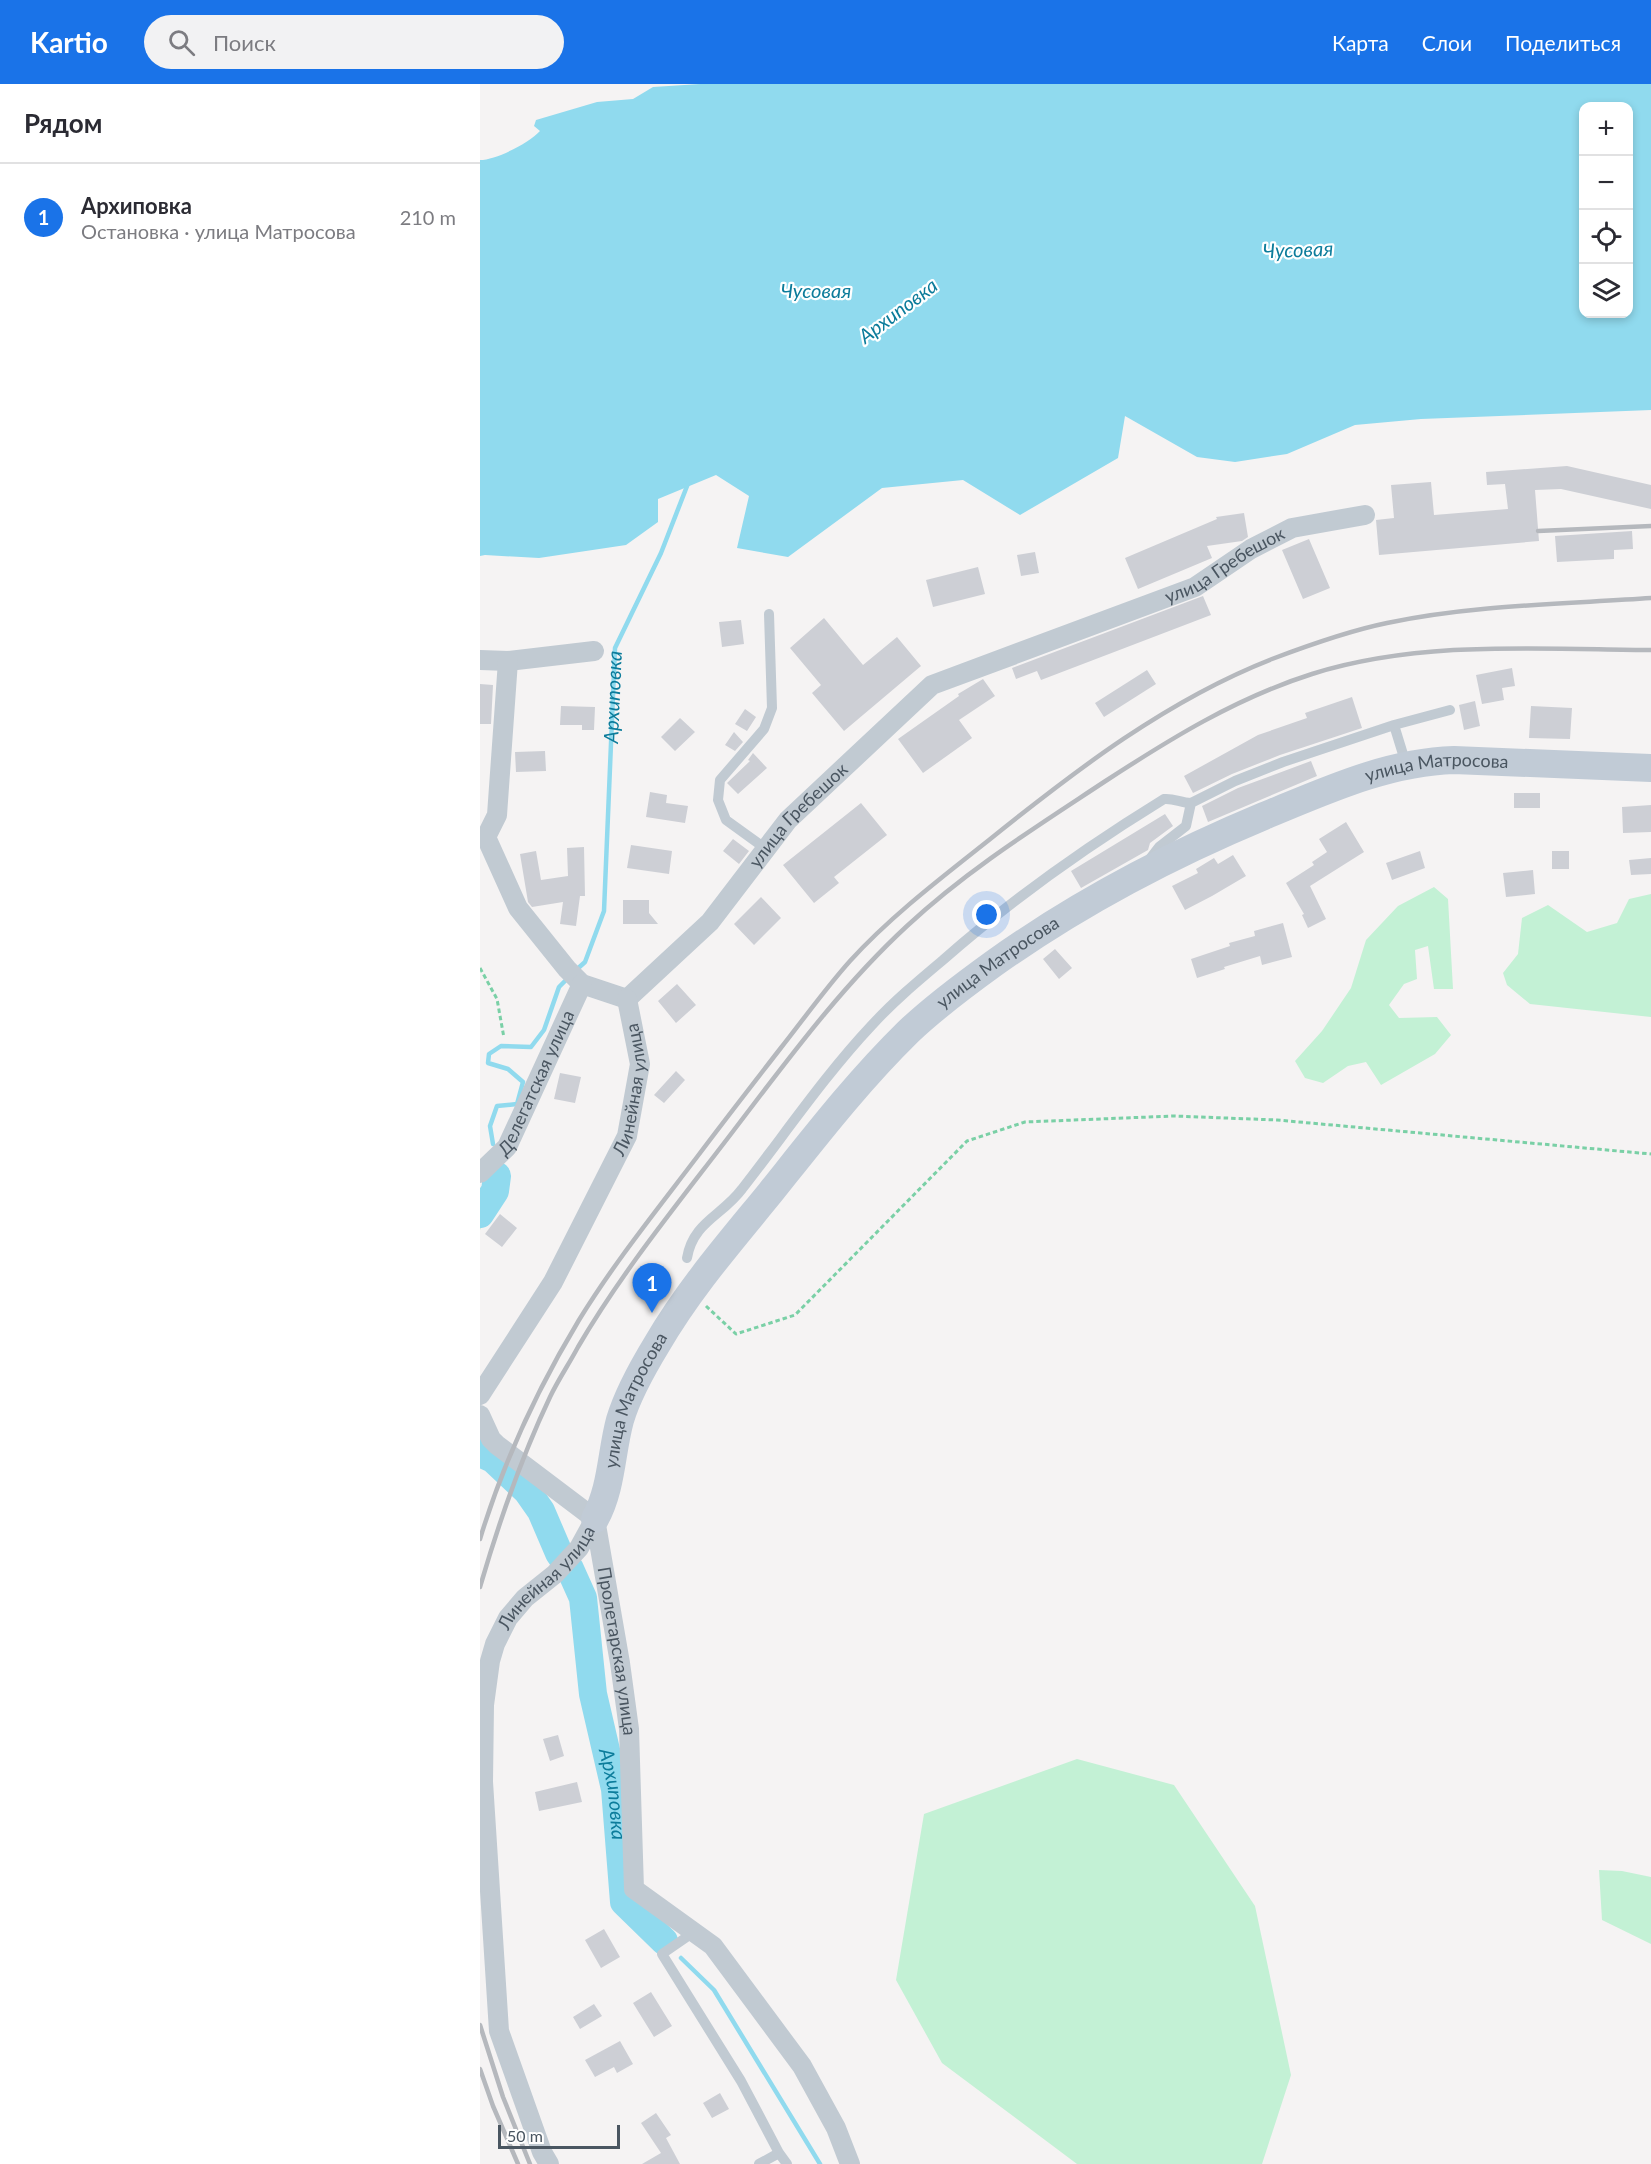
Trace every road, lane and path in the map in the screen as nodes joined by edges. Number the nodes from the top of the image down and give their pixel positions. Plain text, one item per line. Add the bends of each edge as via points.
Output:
1 (1365, 515) dead end
2 (769, 614) dead end
3 (594, 651) dead end
4 (480, 660) edge
5 (508, 661) junction
6 (1450, 710) dead end
7 (1394, 725) junction
8 (1406, 765) junction
9 (1651, 768) edge
10 (1191, 803) junction
11 (483, 835) edge
12 (766, 849) junction
13 (1144, 872) junction
14 (480, 968) edge
15 (582, 984) junction
16 (627, 999) junction
17 (504, 1038) dead end
18 (1651, 1154) edge
19 (480, 1173) edge
20 (687, 1258) dead end
21 (691, 1293) junction
22 (480, 1395) edge
23 (480, 1416) edge
24 (595, 1519) junction
25 (694, 1932) junction
26 (779, 2153) junction
27 (549, 2164) edge
28 (759, 2164) edge
29 (787, 2164) edge
30 (850, 2164) edge

1 - 12 street, улица Гребешок via 1292,528 1251,549 1196,586 932,685 788,820
2 - 12 lane via 772,708 764,729 720,780 718,800 726,820
3 - 5 street
4 - 5 street
5 - 11 street via 497,815
6 - 7 lane
7 - 8 lane
7 - 10 lane via 1283,762
8 - 9 street, улица Матросова via 1454,760
8 - 13 street, улица Матросова via 1323,792
10 - 13 lane via 1186,826 1159,847
10 - 20 lane via 1164,800 1074,858 995,915 904,993 850,1050 738,1195 702,1226 690,1242
11 - 15 street via 518,908
12 - 16 street, улица Гребешок via 710,922
13 - 21 street, улица Матросова via 1040,931 910,1030 823,1127
14 - 17 path via 497,999
15 - 16 street
15 - 19 street, Делегатская улица via 507,1147
16 - 22 street, Линейная улица via 640,1064 627,1136 553,1282
18 - 21 path via 1276,1120 1174,1116 1025,1122 967,1141 795,1315 736,1334
21 - 24 street, улица Матросова via 657,1344 624,1406 606,1493
23 - 24 street via 497,1445
24 - 25 street, Пролетарская улица via 629,1729 634,1889
24 - 27 street, Линейная улица via 579,1548 508,1618 490,1661 484,1705 483,1782 499,2031
25 - 26 lane via 662,1954 741,2081
25 - 30 street, Пролетарская улица via 713,1946 802,2067 836,2128
26 - 28 lane
26 - 29 lane

